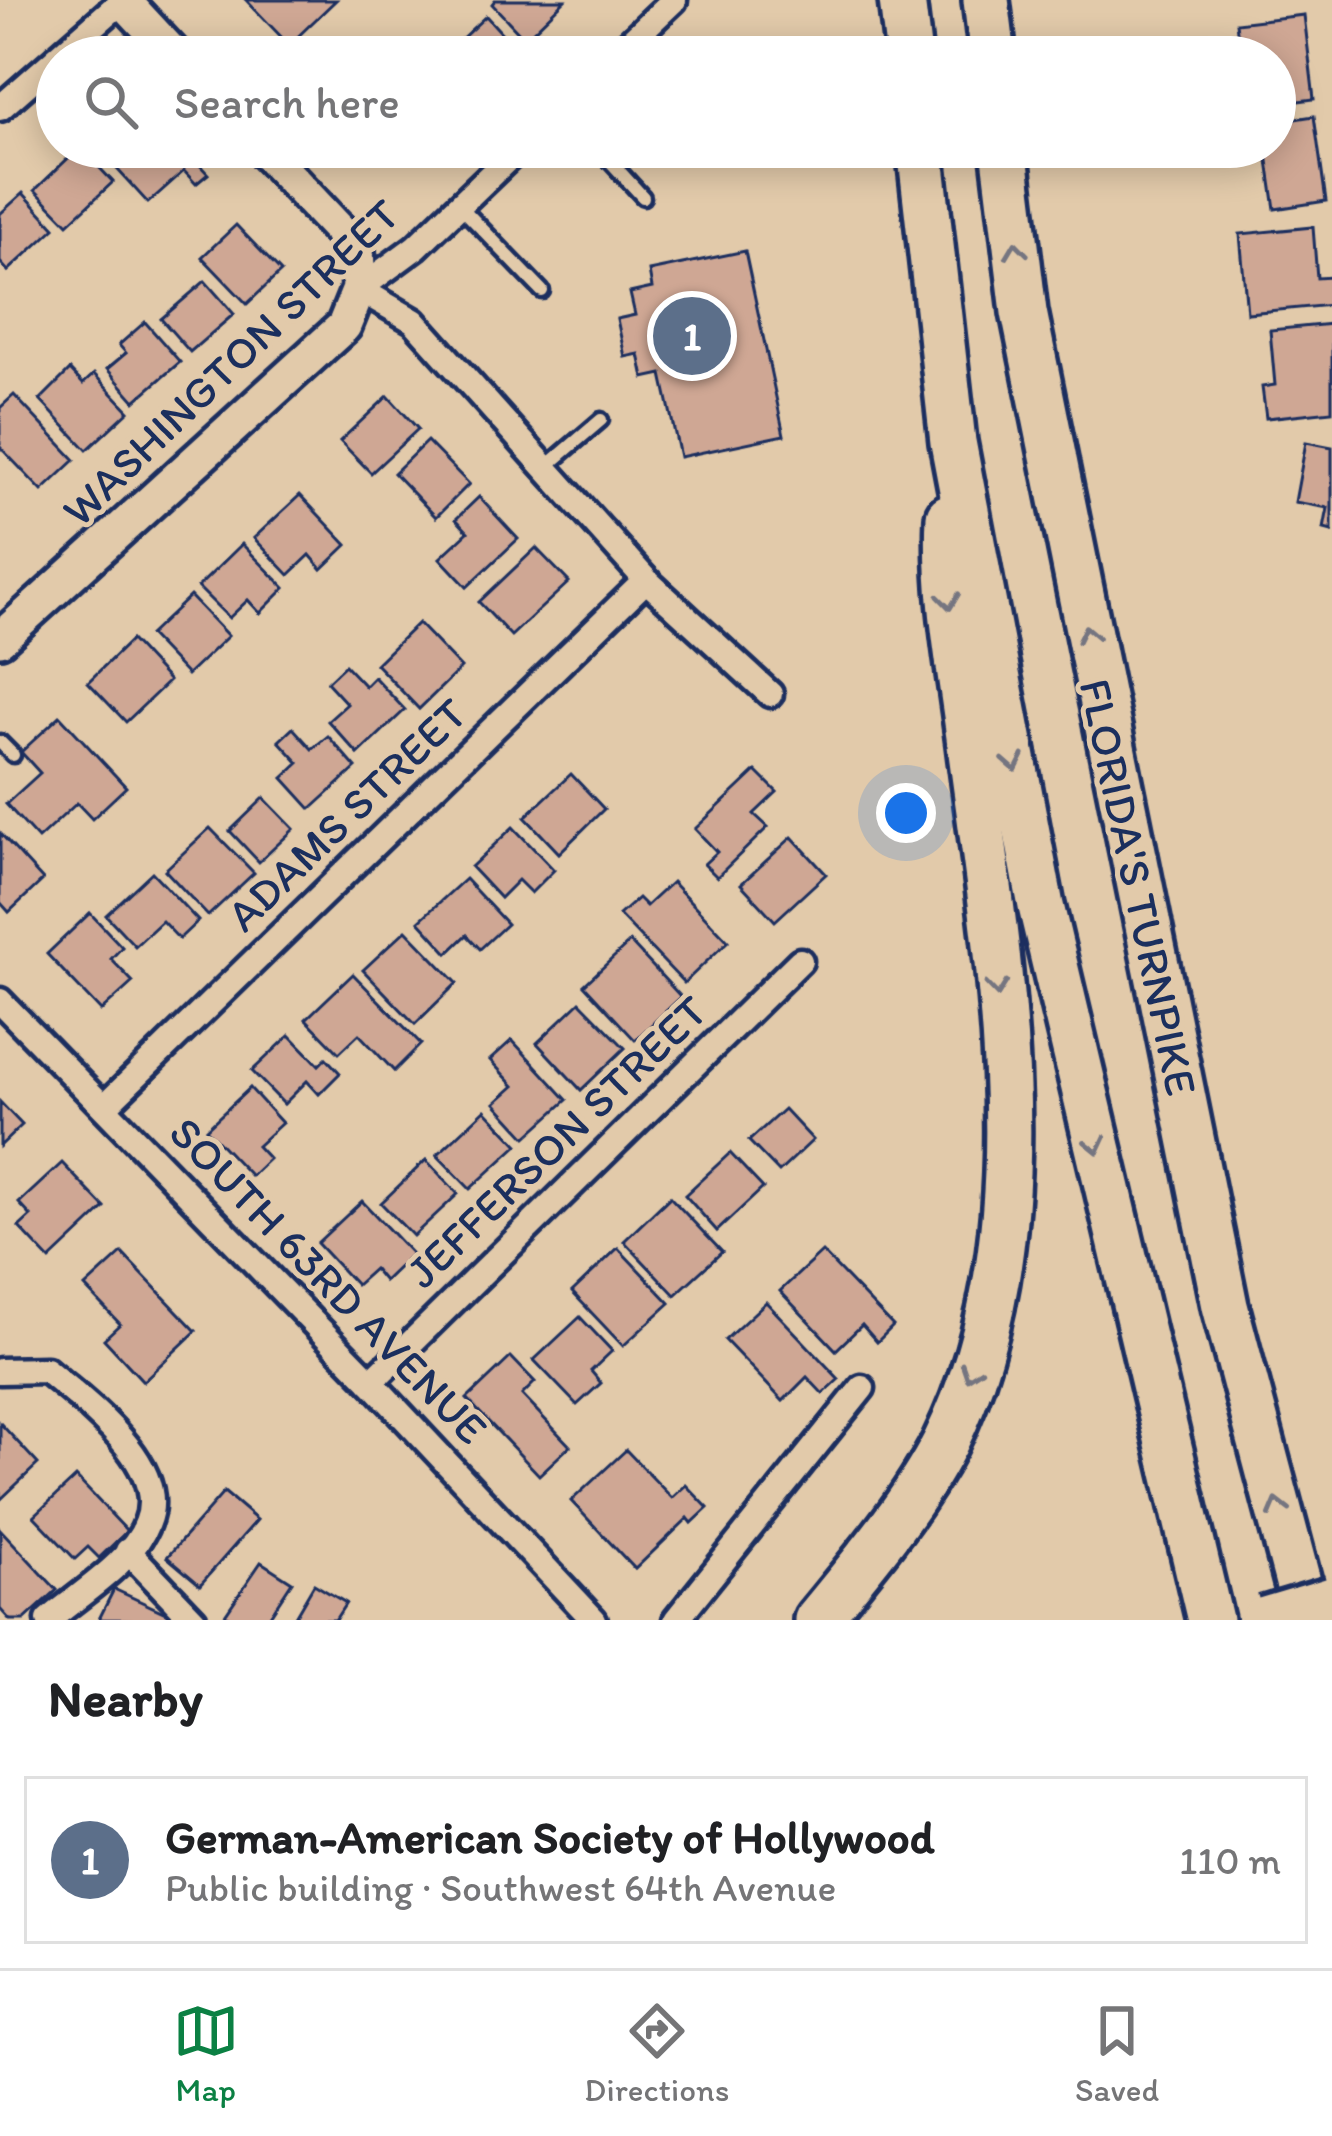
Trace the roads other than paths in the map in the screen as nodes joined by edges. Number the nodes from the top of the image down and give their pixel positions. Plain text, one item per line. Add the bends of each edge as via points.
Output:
1 (123, 0) edge
2 (674, 0) edge
3 (902, 0) edge
4 (986, 0) edge
5 (81, 36) edge
6 (156, 36) edge
7 (636, 36) edge
8 (906, 36) edge
9 (990, 36) edge
10 (36, 76) edge
11 (0, 108) edge
12 (281, 168) edge
13 (498, 168) edge
14 (617, 168) edge
15 (922, 168) edge
16 (1007, 168) edge
17 (643, 196) dead end
18 (459, 205) junction
19 (358, 289) junction
20 (542, 291) dead end
21 (601, 420) dead end
22 (953, 442) junction
23 (545, 468) junction
24 (646, 580) junction
25 (0, 639) edge
26 (770, 694) dead end
27 (0, 742) edge
28 (13, 755) dead end
29 (800, 962) dead end
30 (0, 1001) edge
31 (104, 1107) junction
32 (1, 1370) edge
33 (371, 1382) junction
34 (862, 1388) dead end
35 (128, 1552) junction
36 (1332, 1600) edge
37 (49, 1620) edge
38 (194, 1620) edge
39 (594, 1620) edge
40 (676, 1620) edge
41 (817, 1620) edge
42 (1210, 1620) edge
43 (1265, 1620) edge
44 (1308, 1620) edge

1 - 5 street
1 - 6 street
2 - 7 street
3 - 8 highway
4 - 9 highway
10 - 11 street
12 - 19 street via 357,249
13 - 18 street, WASHINGTON STREET
14 - 17 lane
15 - 22 highway
44 -> 16 highway, FLORIDA'S TURNPIKE via 1210,1237 1024,312
18 - 19 street, WASHINGTON STREET
18 - 20 lane
19 - 23 street via 414,321
19 - 25 street, WASHINGTON STREET via 344,326
21 - 23 lane
22 -> 41 highway via 946,585 1008,1090 1008,1207 991,1312 945,1442
22 -> 42 highway via 1041,906
23 - 24 street
24 - 26 street
24 - 31 street, ADAMS STREET
27 - 28 lane
29 - 33 street, JEFFERSON STREET
30 - 31 street, SOUTH 63RD AVENUE
31 - 33 street, SOUTH 63RD AVENUE
32 - 35 street via 46,1370 116,1430 142,1468 149,1499 149,1521
33 - 39 street, SOUTH 63RD AVENUE
34 - 40 street
35 - 37 street
35 - 38 street
36 - 43 highway, bridge

